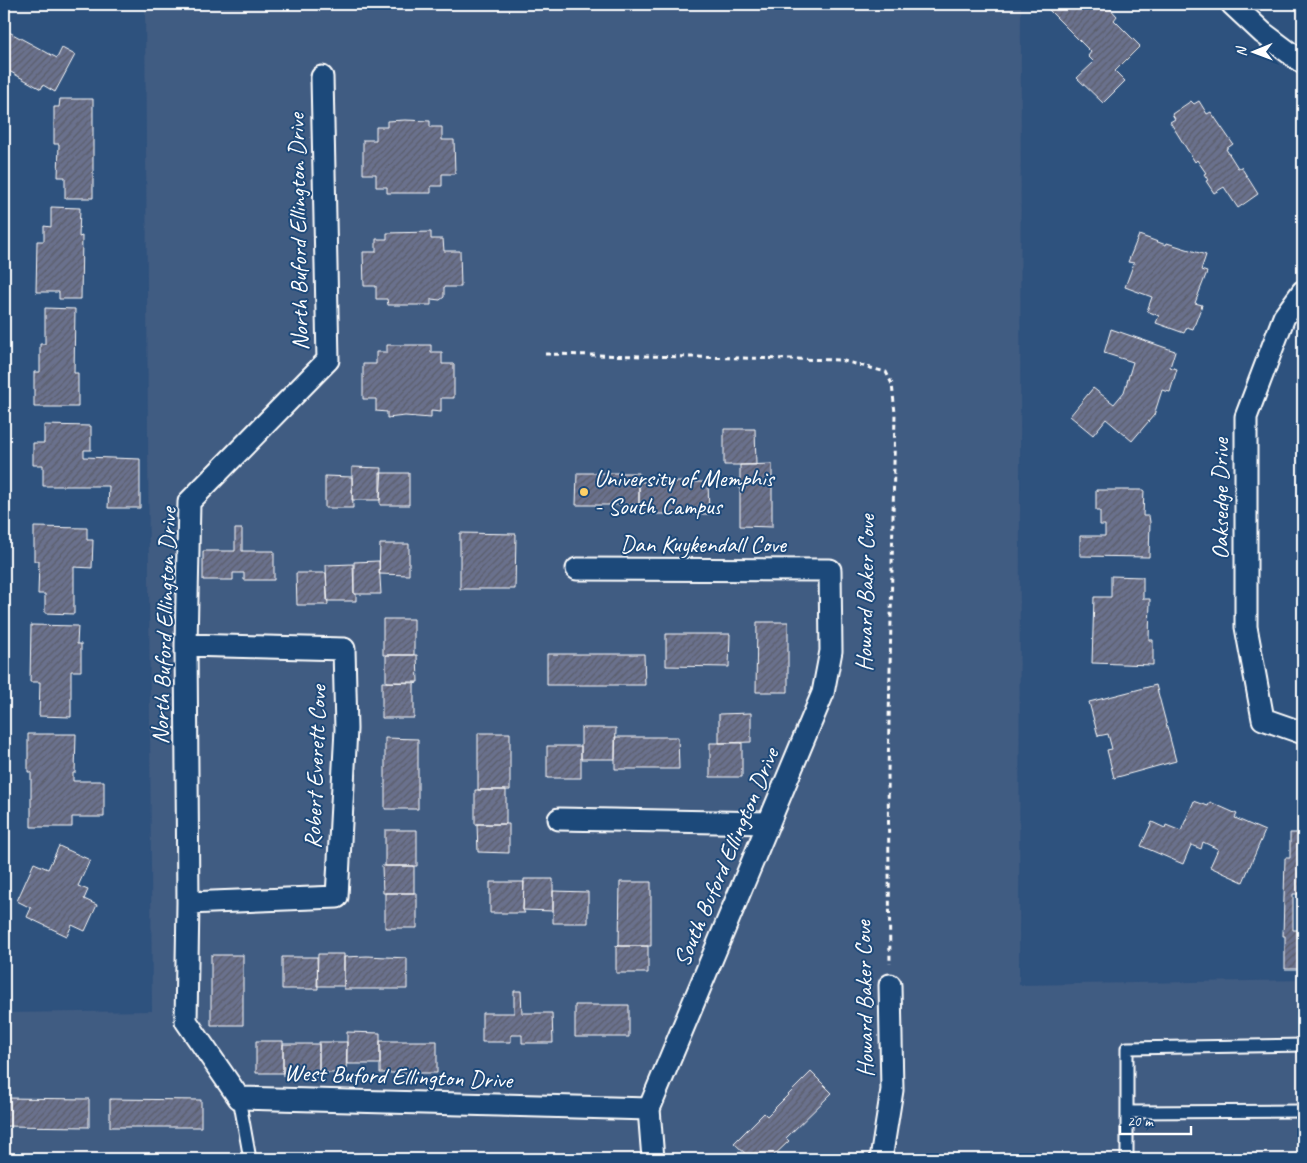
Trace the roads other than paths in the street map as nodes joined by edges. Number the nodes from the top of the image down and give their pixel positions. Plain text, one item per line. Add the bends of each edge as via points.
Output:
1 (1232, 4) edge
2 (1303, 63) edge
3 (322, 77) dead end
4 (1303, 291) edge
5 (577, 569) dead end
6 (830, 570) joint
7 (186, 645) junction
8 (1303, 733) edge
9 (559, 819) dead end
10 (769, 823) junction
11 (188, 903) junction
12 (890, 985) road end
13 (1303, 1045) edge
14 (239, 1098) junction
15 (649, 1109) junction
16 (1303, 1111) edge
17 (1127, 1112) junction
18 (250, 1159) edge
19 (653, 1159) edge
20 (881, 1159) edge
21 (1127, 1159) edge

1 - 2 street
3 - 7 street, North Buford Ellington Drive via 328,360 189,502
4 - 8 street, Oaksedge Drive via 1284,317 1246,417 1246,627 1263,719
5 - 6 street, Dan Kuykendall Cove
6 - 10 street, South Buford Ellington Drive via 831,651 823,693
7 - 11 street, North Buford Ellington Drive
7 - 11 street, Robert Everett Cove via 344,649 346,729 336,897
9 - 10 street
10 - 15 street, South Buford Ellington Drive
11 - 14 street, North Buford Ellington Drive via 186,1021
12 - 20 street, Howard Baker Cove via 892,1090
13 - 17 lane via 1127,1048
14 - 15 street, West Buford Ellington Drive
14 - 18 lane
15 - 19 street, South Buford Ellington Drive
16 - 17 lane
17 - 21 lane

